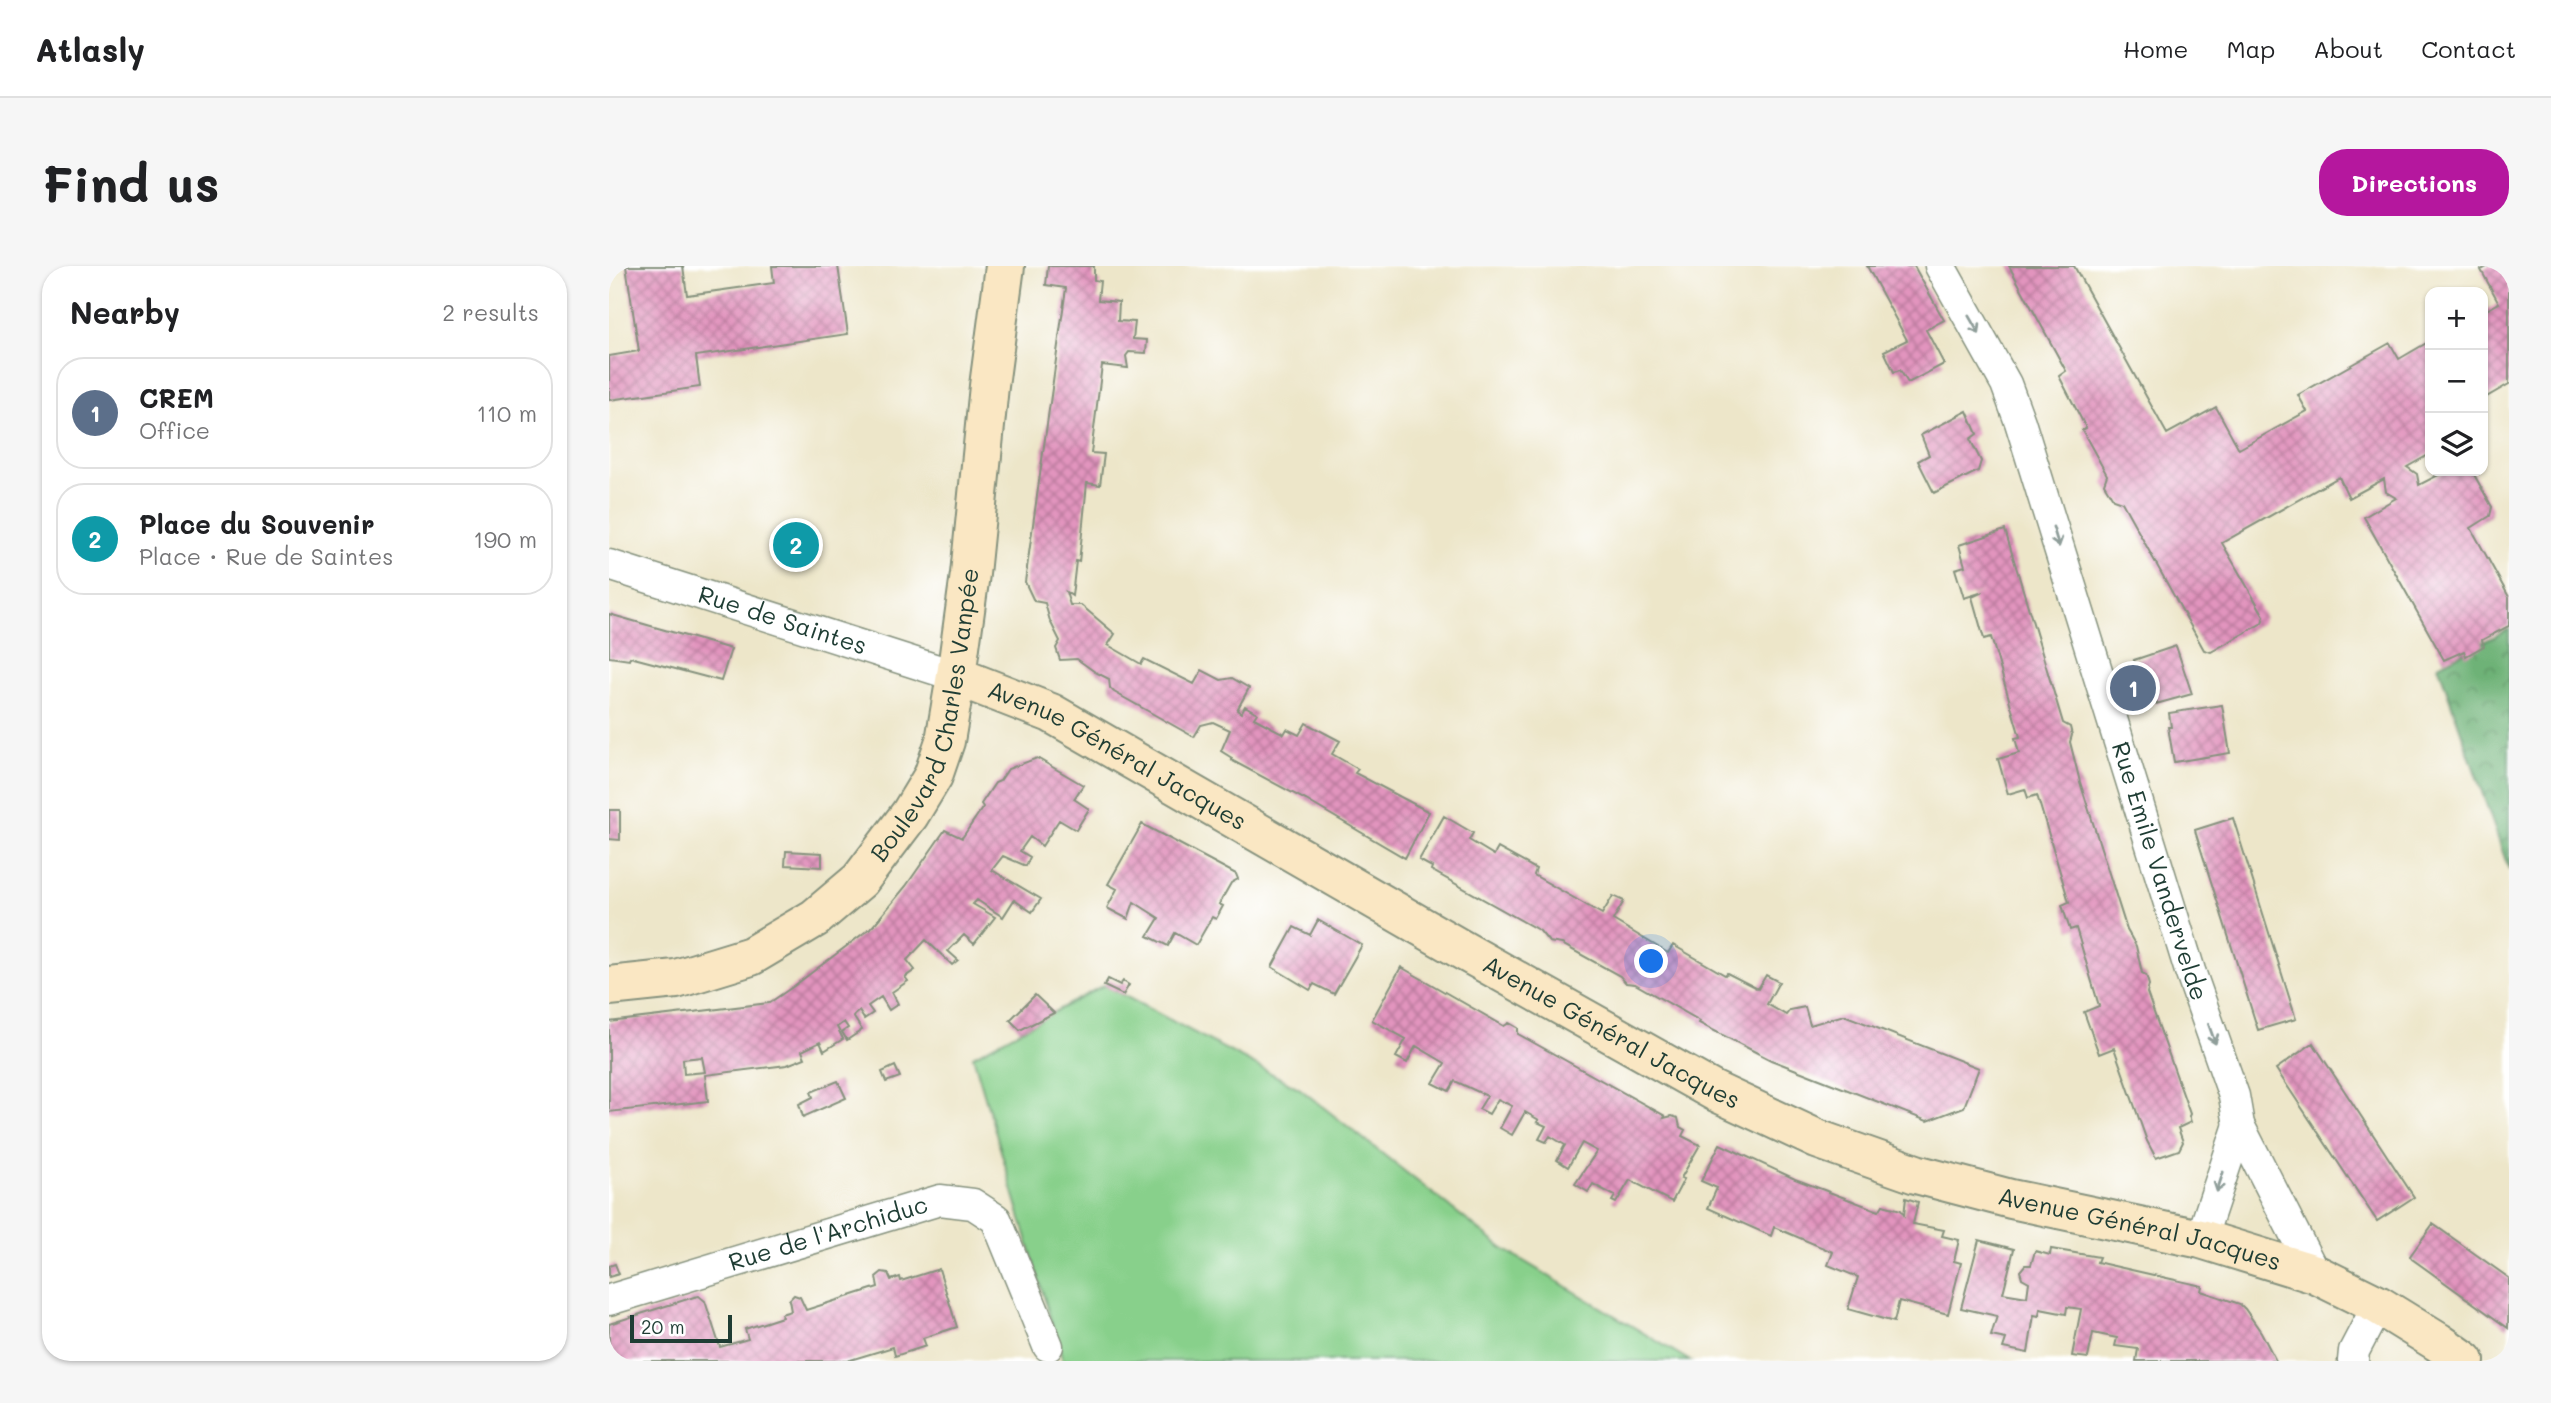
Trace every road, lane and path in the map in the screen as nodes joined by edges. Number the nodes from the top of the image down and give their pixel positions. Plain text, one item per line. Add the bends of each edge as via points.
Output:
1 (1005, 266) edge
2 (1940, 266) edge
3 (609, 565) edge
4 (956, 676) junction
5 (609, 986) edge
6 (2239, 1125) junction
7 (2201, 1239) junction
8 (2315, 1275) junction
9 (609, 1300) edge
10 (2378, 1305) junction
11 (1048, 1346) dead end
12 (2353, 1361) edge
13 (2465, 1361) edge

1 - 4 main road, Boulevard Charles Vanpée
2 -> 6 street, Rue Emile Vandervelde via 2006,384 2020,422 2190,971 2234,1096
3 - 4 street, Rue de Saintes
4 - 5 main road, Boulevard Charles Vanpée via 945,741 933,776 910,814 845,894 815,918 751,956 676,979
4 - 7 main road, Avenue Général Jacques via 1051,713 1714,1091 1817,1139 1916,1174 2011,1199
6 -> 7 street, Rue Emile Vandervelde
6 - 8 street, Rue Emile Vandervelde
7 - 8 main road, Avenue Général Jacques
8 - 10 main road, Avenue Général Jacques
9 - 11 street, Rue de l'Archiduc via 940,1200 974,1204 996,1219
10 - 12 street via 2354,1350
10 - 13 main road, Avenue Général Jacques

